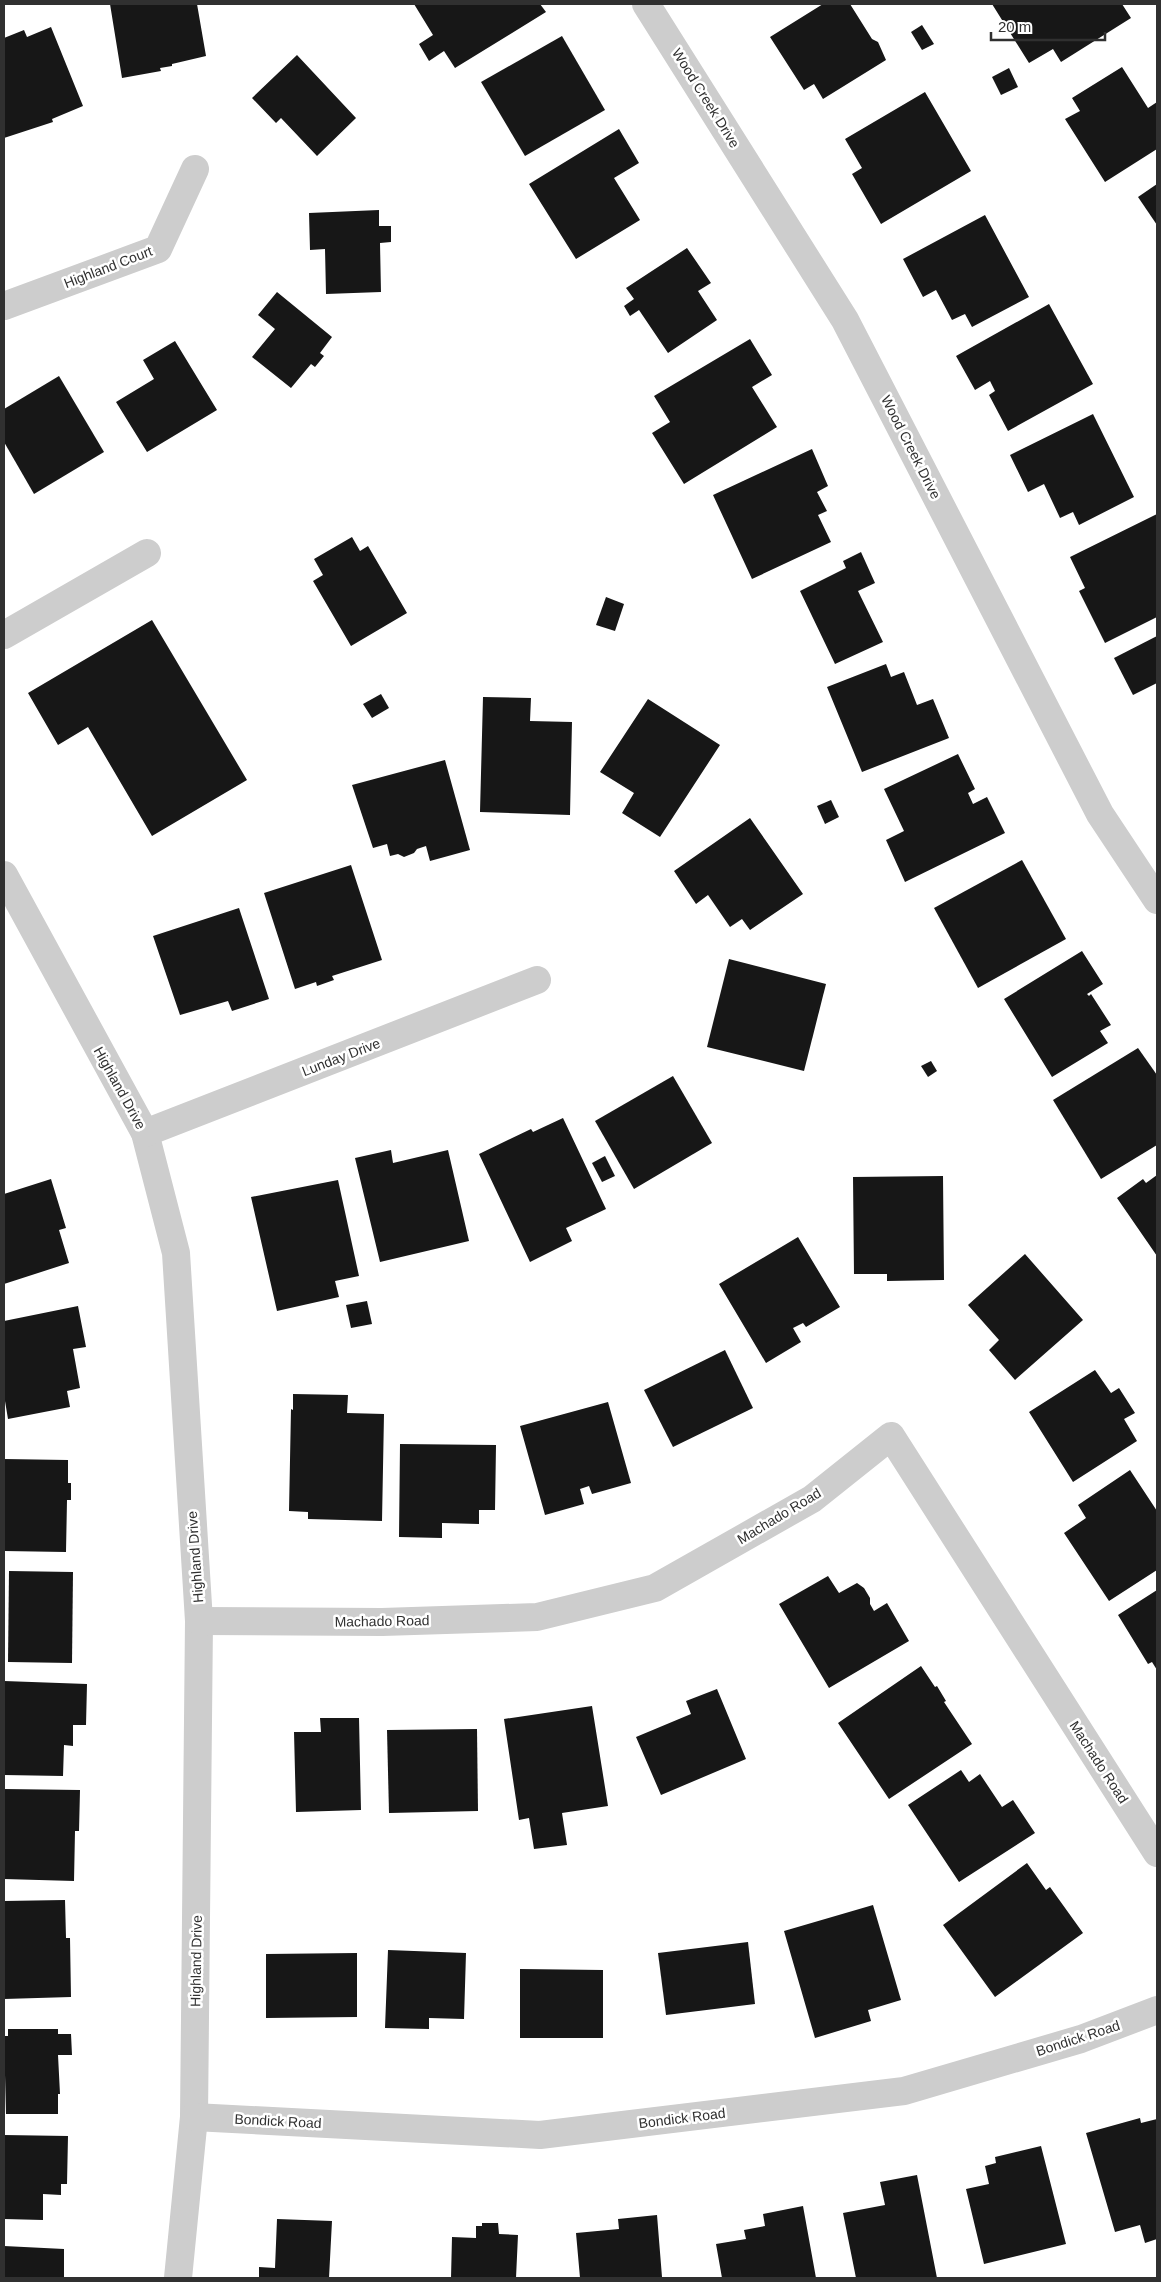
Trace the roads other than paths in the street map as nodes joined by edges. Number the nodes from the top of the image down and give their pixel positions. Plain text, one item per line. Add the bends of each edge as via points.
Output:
1 (646, 4) edge
2 (195, 169) dead end
3 (4, 306) edge
4 (147, 553) dead end
5 (4, 635) edge
6 (4, 875) edge
7 (1157, 900) edge
8 (536, 980) dead end
9 (145, 1134) junction
10 (199, 1621) junction
11 (1157, 1853) edge
12 (1157, 2010) edge
13 (194, 2117) junction
14 (178, 2278) edge

1 - 7 street, Wood Creek Drive via 845,320 1100,814
2 - 3 street, Highland Court via 158,249
4 - 5 street
6 - 9 street, Highland Drive
8 - 9 street, Lunday Drive
9 - 10 street, Highland Drive via 176,1253
10 - 11 street, Machado Road via 382,1622 537,1616 655,1588 812,1498 891,1436
10 - 13 street, Highland Drive
12 - 13 street, Bondick Road via 1081,2039 904,2090 540,2135
13 - 14 street, Highland Drive

